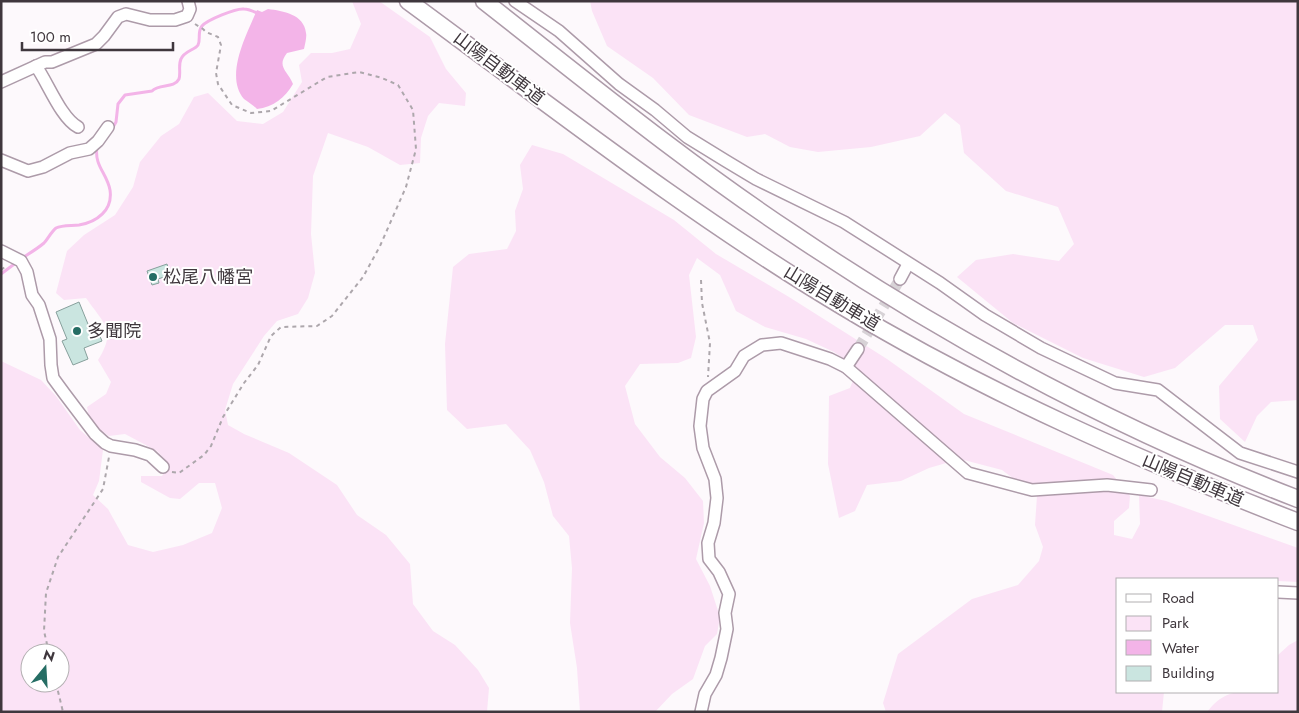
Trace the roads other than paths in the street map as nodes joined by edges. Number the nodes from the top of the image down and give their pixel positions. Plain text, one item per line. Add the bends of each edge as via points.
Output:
1 (188, 1) edge
2 (408, 1) edge
3 (484, 1) edge
4 (515, 1) edge
5 (36, 66) junction
6 (1, 82) edge
7 (78, 127) dead end
8 (108, 127) dead end
9 (1, 160) edge
10 (1, 251) edge
11 (908, 264) junction
12 (900, 278) tunnel mouth
13 (858, 349) tunnel mouth
14 (846, 366) junction
15 (163, 468) road end
16 (1298, 472) edge
17 (1152, 490) dead end
18 (1298, 499) edge
19 (1298, 522) edge
20 (1279, 592) edge
21 (1298, 593) edge
22 (701, 712) edge

1 - 5 street via 190,9 187,16 175,20 150,20 126,14 118,17 96,44
2 - 19 highway, 山陽自動車道 via 658,185 843,307 1072,428
3 - 18 highway, 山陽自動車道 via 714,179 791,233 933,324 1090,408 1178,450
4 - 11 street via 559,31 619,84 687,136 726,162 844,222
5 - 6 street
5 - 7 street via 67,118
8 - 9 street via 89,150 70,153 43,167 28,171
10 - 15 street via 19,260 27,272 32,295 39,305 50,338 54,378 95,434 111,446 150,455
11 - 12 street
11 - 16 street via 1041,348 1115,383 1158,390 1240,452
13 - 14 street
14 - 17 street via 968,473 1032,490 1108,485
14 - 22 street via 781,343 762,345 744,356 735,370 707,391 703,399 700,426 703,448 717,498 708,542 709,559 729,594 721,658 705,694
20 - 21 street

